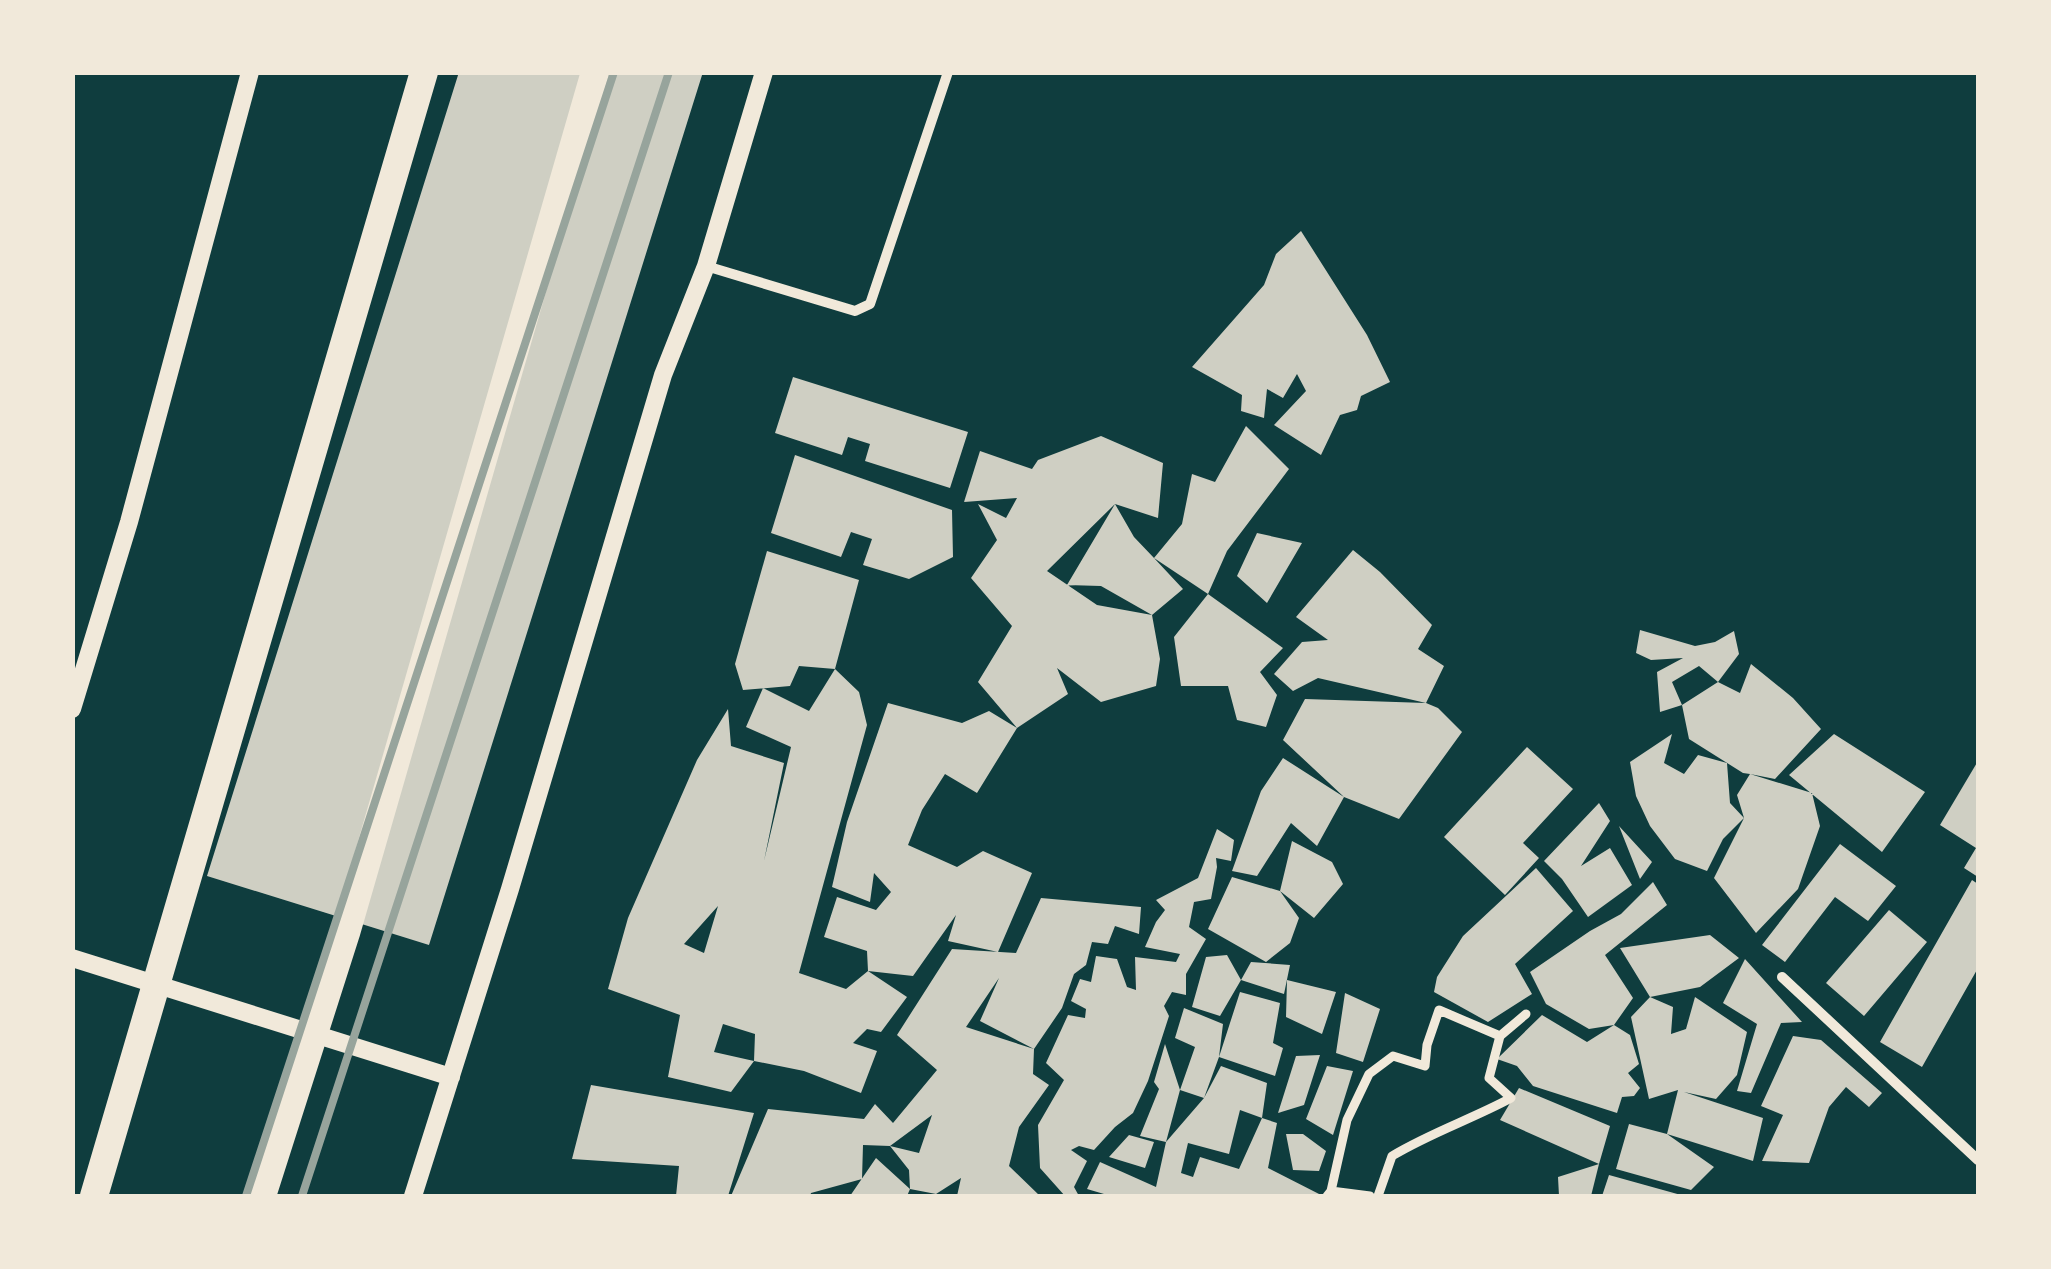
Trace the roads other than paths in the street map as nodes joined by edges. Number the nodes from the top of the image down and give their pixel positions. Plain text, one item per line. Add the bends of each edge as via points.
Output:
1 (250, 72) edge
2 (424, 72) edge
3 (594, 72) edge
4 (764, 72) edge
5 (948, 72) edge
6 (706, 266) junction
7 (72, 709) edge
8 (72, 958) edge
9 (1782, 978) dead end
10 (1526, 1014) dead end
11 (1500, 1036) junction
12 (451, 1077) junction
13 (1978, 1160) edge
14 (1329, 1194) edge
15 (94, 1196) edge
16 (262, 1196) edge
17 (414, 1196) edge
18 (1370, 1196) edge
19 (1378, 1196) edge

1 - 7 street
2 - 15 highway
3 - 16 highway via 363,876
4 - 6 street
5 - 6 street via 870,304 855,311
6 - 12 street via 663,374
8 - 12 street
9 - 13 street
10 - 11 street
11 - 14 street via 1439,1010 1425,1066 1393,1056 1370,1074 1347,1120
11 - 19 street via 1488,1078 1511,1098 1392,1156
12 - 17 street
14 - 18 street

